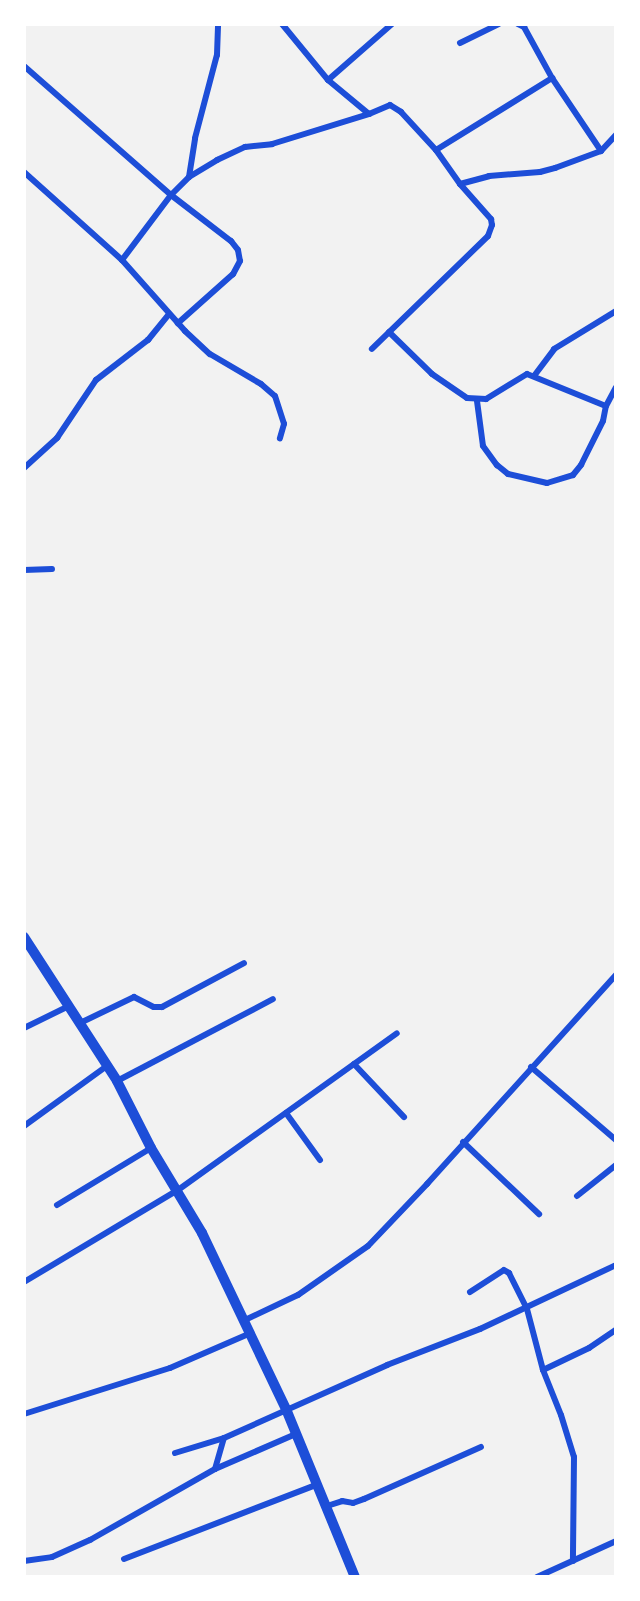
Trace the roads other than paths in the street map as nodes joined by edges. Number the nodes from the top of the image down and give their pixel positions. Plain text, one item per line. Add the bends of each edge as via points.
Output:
1 (218, 24) edge
2 (282, 24) edge
3 (392, 24) edge
4 (499, 24) edge
5 (523, 25) edge
6 (460, 43) dead end
7 (24, 66) edge
8 (552, 78) junction
9 (328, 80) junction
10 (369, 114) junction
11 (616, 135) edge
12 (436, 150) junction
13 (601, 151) junction
14 (24, 172) edge
15 (189, 177) junction
16 (460, 184) junction
17 (171, 195) junction
18 (122, 260) junction
19 (616, 310) edge
20 (169, 314) junction
21 (178, 323) junction
22 (389, 332) junction
23 (372, 349) dead end
24 (534, 376) junction
25 (616, 387) edge
26 (477, 401) junction
27 (606, 406) junction
28 (280, 438) dead end
29 (24, 468) edge
30 (52, 569) dead end
31 (24, 570) edge
32 (24, 937) edge
33 (244, 963) dead end
34 (616, 975) edge
35 (273, 999) dead end
36 (69, 1006) junction
37 (80, 1023) junction
38 (24, 1028) edge
39 (397, 1033) dead end
40 (354, 1064) junction
41 (107, 1066) junction
42 (531, 1067) junction
43 (117, 1081) junction
44 (286, 1113) junction
45 (404, 1117) dead end
46 (24, 1125) edge
47 (616, 1140) edge
48 (464, 1142) junction
49 (151, 1148) junction
50 (320, 1160) dead end
51 (616, 1165) edge
52 (178, 1190) junction
53 (577, 1196) dead end
54 (57, 1205) dead end
55 (539, 1214) dead end
56 (616, 1266) edge
57 (24, 1282) edge
58 (470, 1292) dead end
59 (527, 1309) junction
60 (245, 1320) junction
61 (616, 1330) edge
62 (251, 1333) junction
63 (543, 1370) junction
64 (285, 1409) junction
65 (24, 1414) edge
66 (296, 1434) junction
67 (224, 1438) junction
68 (481, 1447) dead end
69 (175, 1453) dead end
70 (215, 1469) junction
71 (316, 1485) junction
72 (327, 1506) junction
73 (616, 1541) edge
74 (124, 1559) dead end
75 (24, 1561) edge
76 (573, 1561) junction
77 (541, 1576) edge
78 (355, 1577) edge

1 - 15 street via 218,55 195,138
2 - 9 street
3 - 9 street
4 - 6 street
5 - 8 street
7 - 17 street
8 - 12 street
8 - 13 street
9 - 10 street
10 - 12 street via 390,105
10 - 15 street via 272,144 245,147
11 - 13 street
12 - 16 street
13 - 16 street via 540,172 489,176
14 - 18 street
15 - 17 street
16 - 22 street via 491,219 488,236
17 - 18 street
17 - 21 street via 231,241 240,261 215,292
18 - 20 street
19 - 24 street via 554,349
20 - 21 street
20 - 29 street via 148,340 96,380 57,438
21 - 28 street via 210,354 275,396 284,424
22 - 23 street
22 - 26 street via 448,387
24 - 26 street via 527,374
24 - 27 street
25 - 27 street
26 - 27 street via 483,446 497,465 508,474 548,483 573,475 581,465 603,422
30 - 31 street
32 - 36 street
33 - 37 street via 162,1006 154,1007 134,997
34 - 42 street
35 - 43 street
36 - 37 street
36 - 38 street
37 - 41 street
39 - 40 street
40 - 44 street
40 - 45 street
41 - 43 street
41 - 46 street
42 - 47 street
42 - 48 street
43 - 49 street
44 - 50 street
44 - 52 street
48 - 55 street
48 - 60 street via 368,1246 298,1295
49 - 52 street
49 - 54 street
51 - 53 street
52 - 57 street
52 - 60 street
56 - 59 street
58 - 59 street via 506,1271
59 - 63 street
59 - 64 street
60 - 62 street
61 - 63 street
62 - 64 street
62 - 65 street via 170,1368
63 - 76 street via 574,1456
64 - 66 street
64 - 67 street
66 - 70 street
66 - 71 street
67 - 69 street
67 - 70 street
68 - 72 street via 364,1499
70 - 75 street via 90,1540 52,1557
71 - 72 street
71 - 74 street
72 - 78 street
73 - 76 street
76 - 77 street

